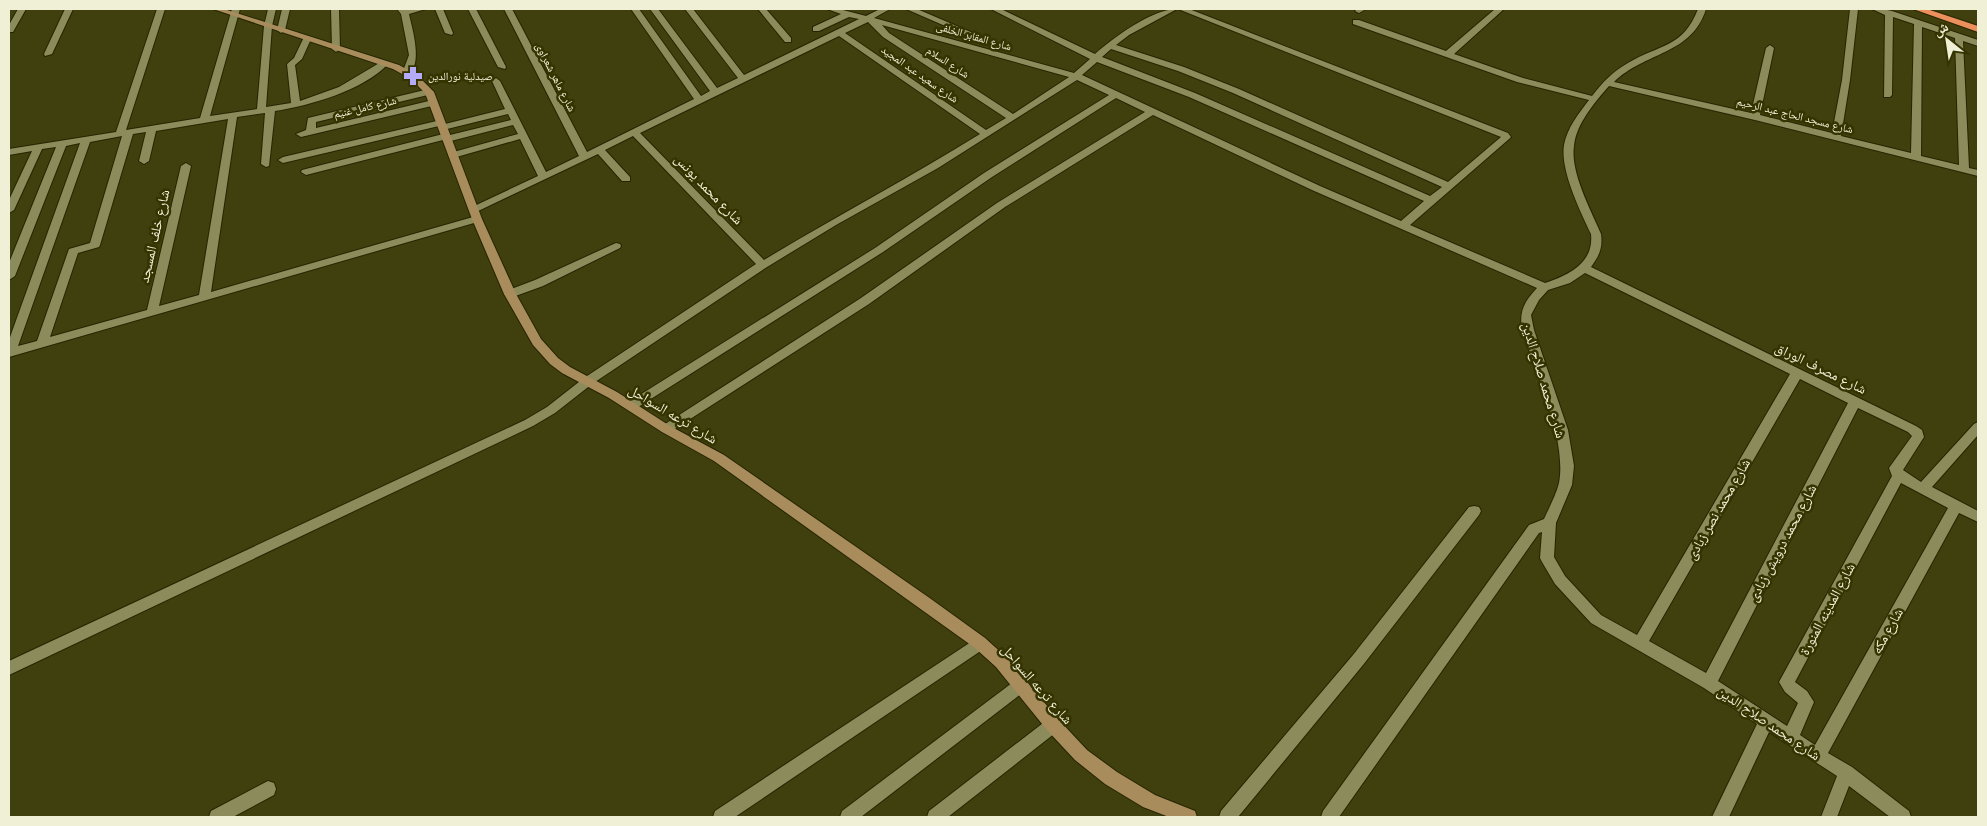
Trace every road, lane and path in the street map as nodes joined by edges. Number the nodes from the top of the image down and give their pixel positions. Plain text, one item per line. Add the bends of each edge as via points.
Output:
1 (22, 9) edge
2 (69, 9) edge
3 (161, 9) edge
4 (217, 9) edge
5 (272, 9) edge
6 (286, 9) edge
7 (335, 9) edge
8 (422, 9) edge
9 (439, 9) edge
10 (472, 9) edge
11 (508, 9) edge
12 (635, 9) edge
13 (654, 9) edge
14 (689, 9) edge
15 (762, 9) edge
16 (831, 9) edge
17 (886, 9) edge
18 (910, 9) edge
19 (995, 9) edge
20 (1173, 9) edge
21 (1182, 9) edge
22 (1500, 9) edge
23 (1702, 9) edge
24 (1854, 9) edge
25 (1876, 9) edge
26 (1918, 9) edge
27 (1950, 9) edge
28 (403, 11) edge
29 (235, 12) edge
30 (1889, 13) junction
31 (848, 14) junction
32 (1978, 18) edge
33 (869, 20) junction
34 (1356, 22) dead end
35 (1918, 23) junction
36 (268, 26) junction
37 (816, 29) dead end
38 (1978, 29) edge
39 (10, 30) dead end
40 (281, 30) junction
41 (840, 32) junction
42 (449, 33) dead end
43 (969, 33) dead end
44 (1959, 37) junction
45 (307, 39) junction
46 (788, 40) dead end
47 (1978, 43) edge
48 (1110, 46) junction
49 (1770, 48) dead end
50 (336, 49) junction
51 (48, 54) dead end
52 (1448, 54) junction
53 (1096, 58) junction
54 (384, 64) junction
55 (502, 67) dead end
56 (406, 71) junction
57 (1076, 76) junction
58 (743, 79) junction
59 (496, 81) dead end
60 (1606, 83) junction
61 (715, 92) junction
62 (1116, 94) junction
63 (1887, 95) dead end
64 (431, 97) junction
65 (1594, 99) junction
66 (699, 100) junction
67 (296, 105) junction
68 (510, 110) junction
69 (265, 111) junction
70 (1153, 111) junction
71 (233, 116) junction
72 (1755, 116) junction
73 (1013, 118) junction
74 (204, 120) junction
75 (516, 120) junction
76 (152, 129) junction
77 (444, 131) junction
78 (634, 132) junction
79 (124, 133) junction
80 (306, 133) dead end
81 (986, 134) junction
82 (523, 135) junction
83 (1836, 136) junction
84 (86, 140) junction
85 (62, 144) junction
86 (38, 148) junction
87 (599, 149) junction
88 (9, 152) edge
89 (453, 155) junction
90 (584, 156) junction
91 (1916, 157) junction
92 (283, 160) dead end
93 (144, 162) dead end
94 (266, 164) dead end
95 (186, 166) dead end
96 (1964, 169) junction
97 (306, 172) dead end
98 (1978, 173) edge
99 (544, 177) junction
100 (626, 178) dead end
101 (1449, 186) junction
102 (1432, 201) junction
103 (9, 210) edge
104 (475, 214) junction
105 (1402, 226) junction
106 (616, 246) dead end
107 (763, 265) junction
108 (1584, 268) junction
109 (9, 276) edge
110 (1544, 287) junction
111 (510, 294) junction
112 (204, 298) junction
113 (152, 314) junction
114 (42, 344) junction
115 (9, 353) edge
116 (1797, 373) junction
117 (588, 381) junction
118 (1856, 402) junction
119 (631, 406) junction
120 (1978, 427) edge
121 (666, 429) junction
122 (1899, 475) junction
123 (1923, 489) junction
124 (1956, 506) junction
125 (1474, 511) dead end
126 (1978, 517) edge
127 (1549, 523) junction
128 (980, 643) junction
129 (1639, 645) junction
130 (9, 668) edge
131 (1708, 683) junction
132 (1021, 685) junction
133 (1766, 722) junction
134 (1053, 725) junction
135 (1790, 738) junction
136 (1818, 756) junction
137 (1846, 773) junction
138 (268, 789) dead end
139 (217, 817) edge
140 (721, 817) edge
141 (848, 817) edge
142 (935, 817) edge
143 (1189, 817) edge
144 (1227, 817) edge
145 (1329, 817) edge
146 (1720, 817) edge
147 (1829, 817) edge
148 (1903, 817) edge

1 - 39 street
2 - 51 street
3 - 79 street via 143,59
4 - 29 main road, شارع ترعه السواحل
5 - 36 street
6 - 40 street
7 - 50 street
8 - 28 street
9 - 42 street
10 - 55 street
11 - 90 street, شارع ماهر شعراوى
12 - 66 street
13 - 61 street
14 - 58 street
15 - 46 street
16 - 31 street, شارع المقابر الخلفى
17 - 33 street
18 - 43 street
19 - 53 street
20 - 48 street via 1126,33
21 - 101 street via 1505,135
22 - 52 street
23 - 60 street via 1690,34 1680,42 1628,65
24 - 83 street
25 - 30 street
26 - 38 highway
27 - 32 highway
28 - 56 street via 413,55
29 - 36 main road, شارع ترعه السواحل
29 - 74 street
30 - 35 street
30 - 63 street
31 - 33 street, شارع المقابر الخلفى
31 - 37 street
33 - 41 street
33 - 57 street, شارع المقابر الخلفى
33 - 73 street, شارع السلام
34 - 52 street
35 - 44 street
35 - 91 street
36 - 40 main road, شارع ترعه السواحل
36 - 69 street
40 - 45 main road, شارع ترعه السواحل
41 - 58 street
41 - 81 street, شارع سعيد عبد المجيد
44 - 47 street
44 - 96 street
45 - 50 main road, شارع ترعه السواحل
45 - 67 street via 298,59 292,64
48 - 53 street
48 - 101 street via 1236,91
49 - 72 street
50 - 54 main road, شارع ترعه السواحل
52 - 65 street via 1520,80
53 - 57 street
53 - 102 street via 1192,95
54 - 56 main road, شارع ترعه السواحل
54 - 67 street via 338,91
56 - 64 main road, شارع ترعه السواحل via 420,80
57 - 62 street, شارع المقابر الخلفى
57 - 73 street
58 - 61 street
59 - 68 street
60 - 65 street
60 - 72 street, شارع مسجد الحاج عبد الرحيم
61 - 66 street
62 - 70 street, شارع المقابر الخلفى
62 - 119 street via 988,175 879,250
64 - 77 main road, شارع ترعه السواحل
64 - 80 street, شارع كامل غنيم
65 - 108 street via 1578,120 1568,146 1570,166 1596,234 1594,255
66 - 78 street
67 - 69 street
68 - 75 street
68 - 77 street
69 - 71 street
69 - 94 street
70 - 105 street, شارع المقابر الخلفى
70 - 121 street via 1001,205 864,301
71 - 74 street
71 - 112 street
72 - 83 street, شارع مسجد الحاج عبد الرحيم
73 - 81 street
74 - 76 street
75 - 77 street
75 - 82 street
76 - 79 street
76 - 93 street
77 - 89 main road, شارع ترعه السواحل
77 - 92 street
77 - 97 street
78 - 87 street
78 - 107 street, شارع محمد يونس
79 - 84 street
79 - 114 street via 95,246 73,251
81 - 107 street
82 - 89 street
82 - 99 street
83 - 91 street, شارع مسجد الحاج عبد الرحيم
84 - 85 street
84 - 115 street
85 - 86 street
85 - 109 street
86 - 88 street
86 - 103 street
87 - 90 street
87 - 100 street
89 - 104 main road, شارع ترعه السواحل
90 - 99 street
91 - 96 street, شارع مسجد الحاج عبد الرحيم
95 - 113 street, شارع خلف المسجد
96 - 98 street, شارع مسجد الحاج عبد الرحيم
99 - 104 street
101 - 102 street
102 - 105 street
104 - 111 main road, شارع ترعه السواحل
104 - 112 street
105 - 110 street, شارع المقابر الخلفى
106 - 111 street
107 - 117 street
108 - 110 street via 1566,280
108 - 116 street, شارع مصرف الوراق
110 - 127 street, شارع محمد صلاح الدين via 1525,315 1562,430 1567,466 1565,485
111 - 117 main road, شارع ترعه السواحل via 536,342 554,361
112 - 113 street
113 - 114 street
114 - 115 street
116 - 118 street, شارع مصرف الوراق
116 - 129 street, شارع محمد نصر زبادى
117 - 119 main road, شارع ترعه السواحل
117 - 130 street via 552,410 529,422
118 - 122 street, شارع مصرف الوراق via 1918,434 1896,468
118 - 131 street, شارع محمد درويش زبادى
119 - 121 main road, شارع ترعه السواحل
120 - 123 street
121 - 128 main road, شارع ترعه السواحل via 719,458 770,492
122 - 123 street
122 - 135 street, شارع المدينه المنورة via 1787,682 1804,696 1806,702
123 - 124 street
124 - 126 street
124 - 136 street, شارع مكه
125 - 144 street via 1358,660
127 - 129 street, شارع محمد صلاح الدين via 1547,558 1560,580 1596,619
127 - 145 street via 1534,529
128 - 132 main road, شارع ترعه السواحل
128 - 140 street
129 - 131 street, شارع محمد صلاح الدين
131 - 133 street, شارع محمد صلاح الدين
132 - 134 main road, شارع ترعه السواحل
132 - 141 street
133 - 135 street, شارع محمد صلاح الدين
133 - 146 street
134 - 142 street
134 - 143 main road, شارع ترعه السواحل via 1081,755 1111,778 1149,801
135 - 136 street, شارع محمد صلاح الدين
136 - 137 street, شارع محمد صلاح الدين
137 - 147 street
137 - 148 street, شارع محمد صلاح الدين
138 - 139 street

